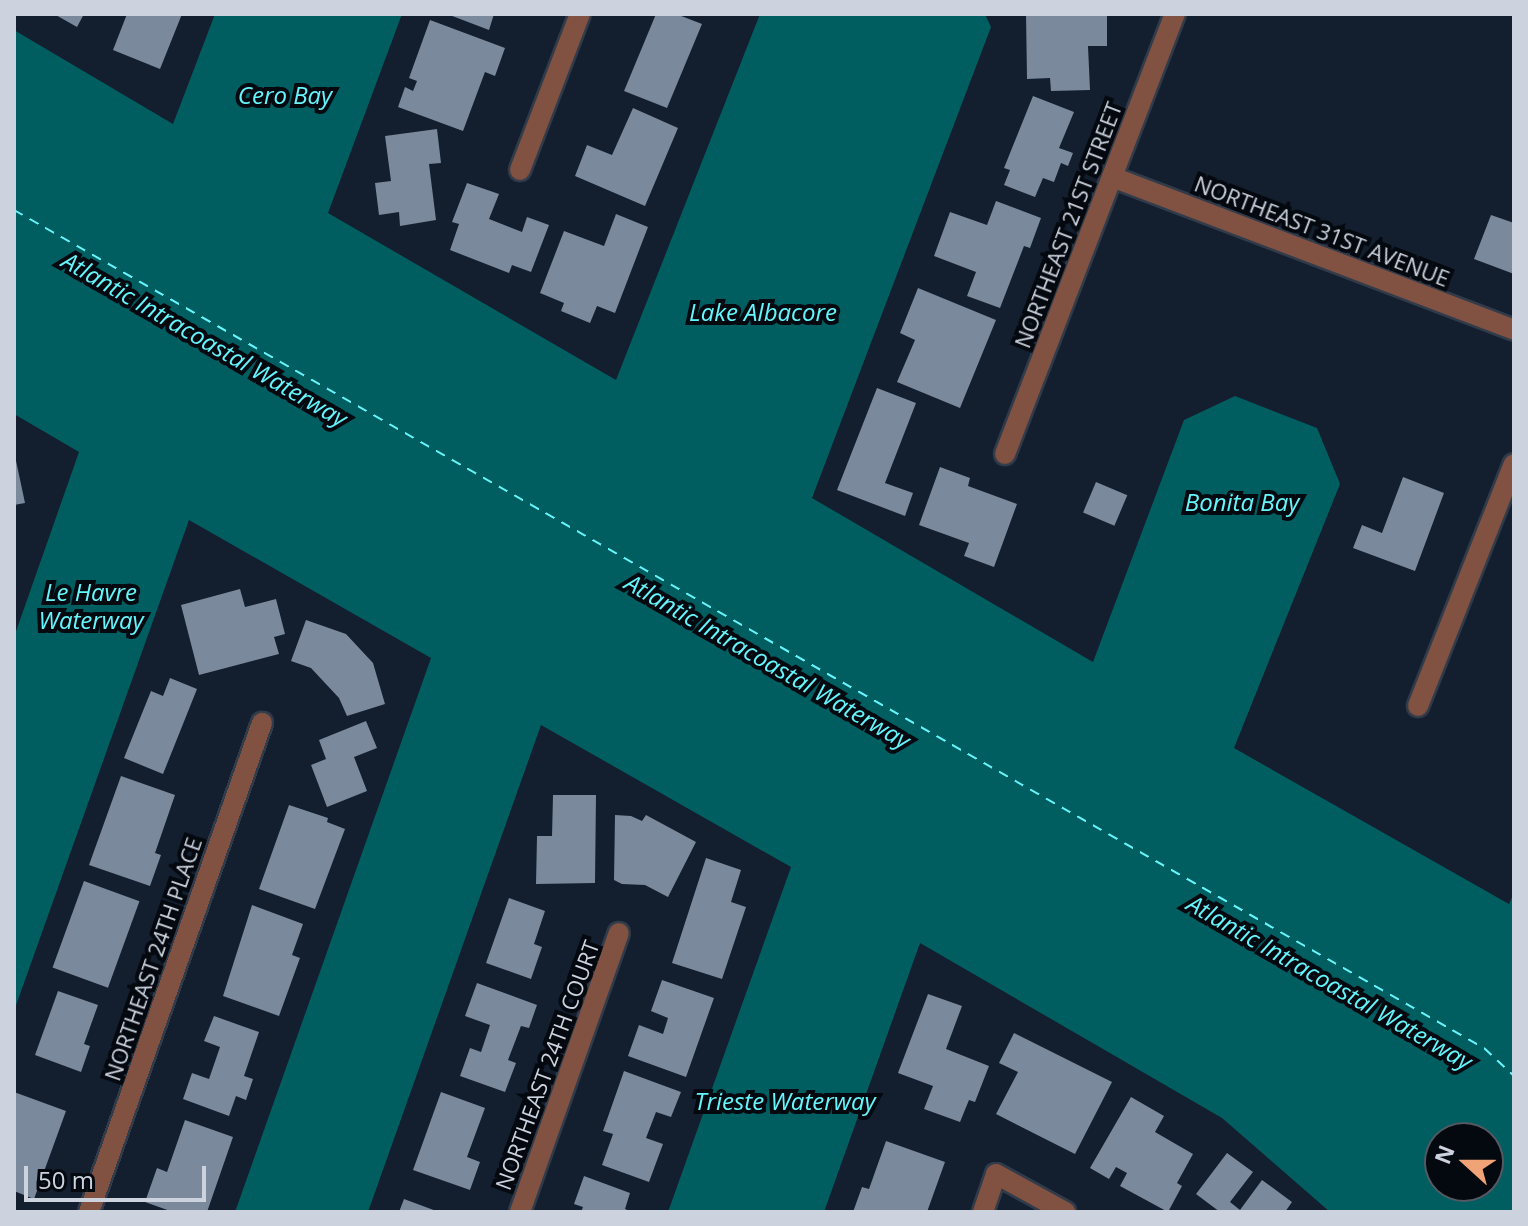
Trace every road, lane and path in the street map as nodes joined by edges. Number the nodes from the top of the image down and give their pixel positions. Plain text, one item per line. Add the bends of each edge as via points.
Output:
1 (580, 14) edge
2 (1175, 14) edge
3 (520, 170) dead end
4 (1112, 177) junction
5 (1514, 330) edge
6 (1005, 454) dead end
7 (1514, 464) edge
8 (1418, 706) dead end
9 (262, 723) dead end
10 (619, 933) dead end
11 (89, 1212) edge
12 (520, 1212) edge
13 (983, 1212) edge
14 (1065, 1212) edge

1 - 3 street
2 - 4 street, NORTHEAST 21ST STREET
4 - 5 street, NORTHEAST 31ST AVENUE
4 - 6 street, NORTHEAST 21ST STREET
7 - 8 street
9 - 11 street, NORTHEAST 24TH PLACE
10 - 12 street, NORTHEAST 24TH COURT
13 - 14 street via 996,1174

